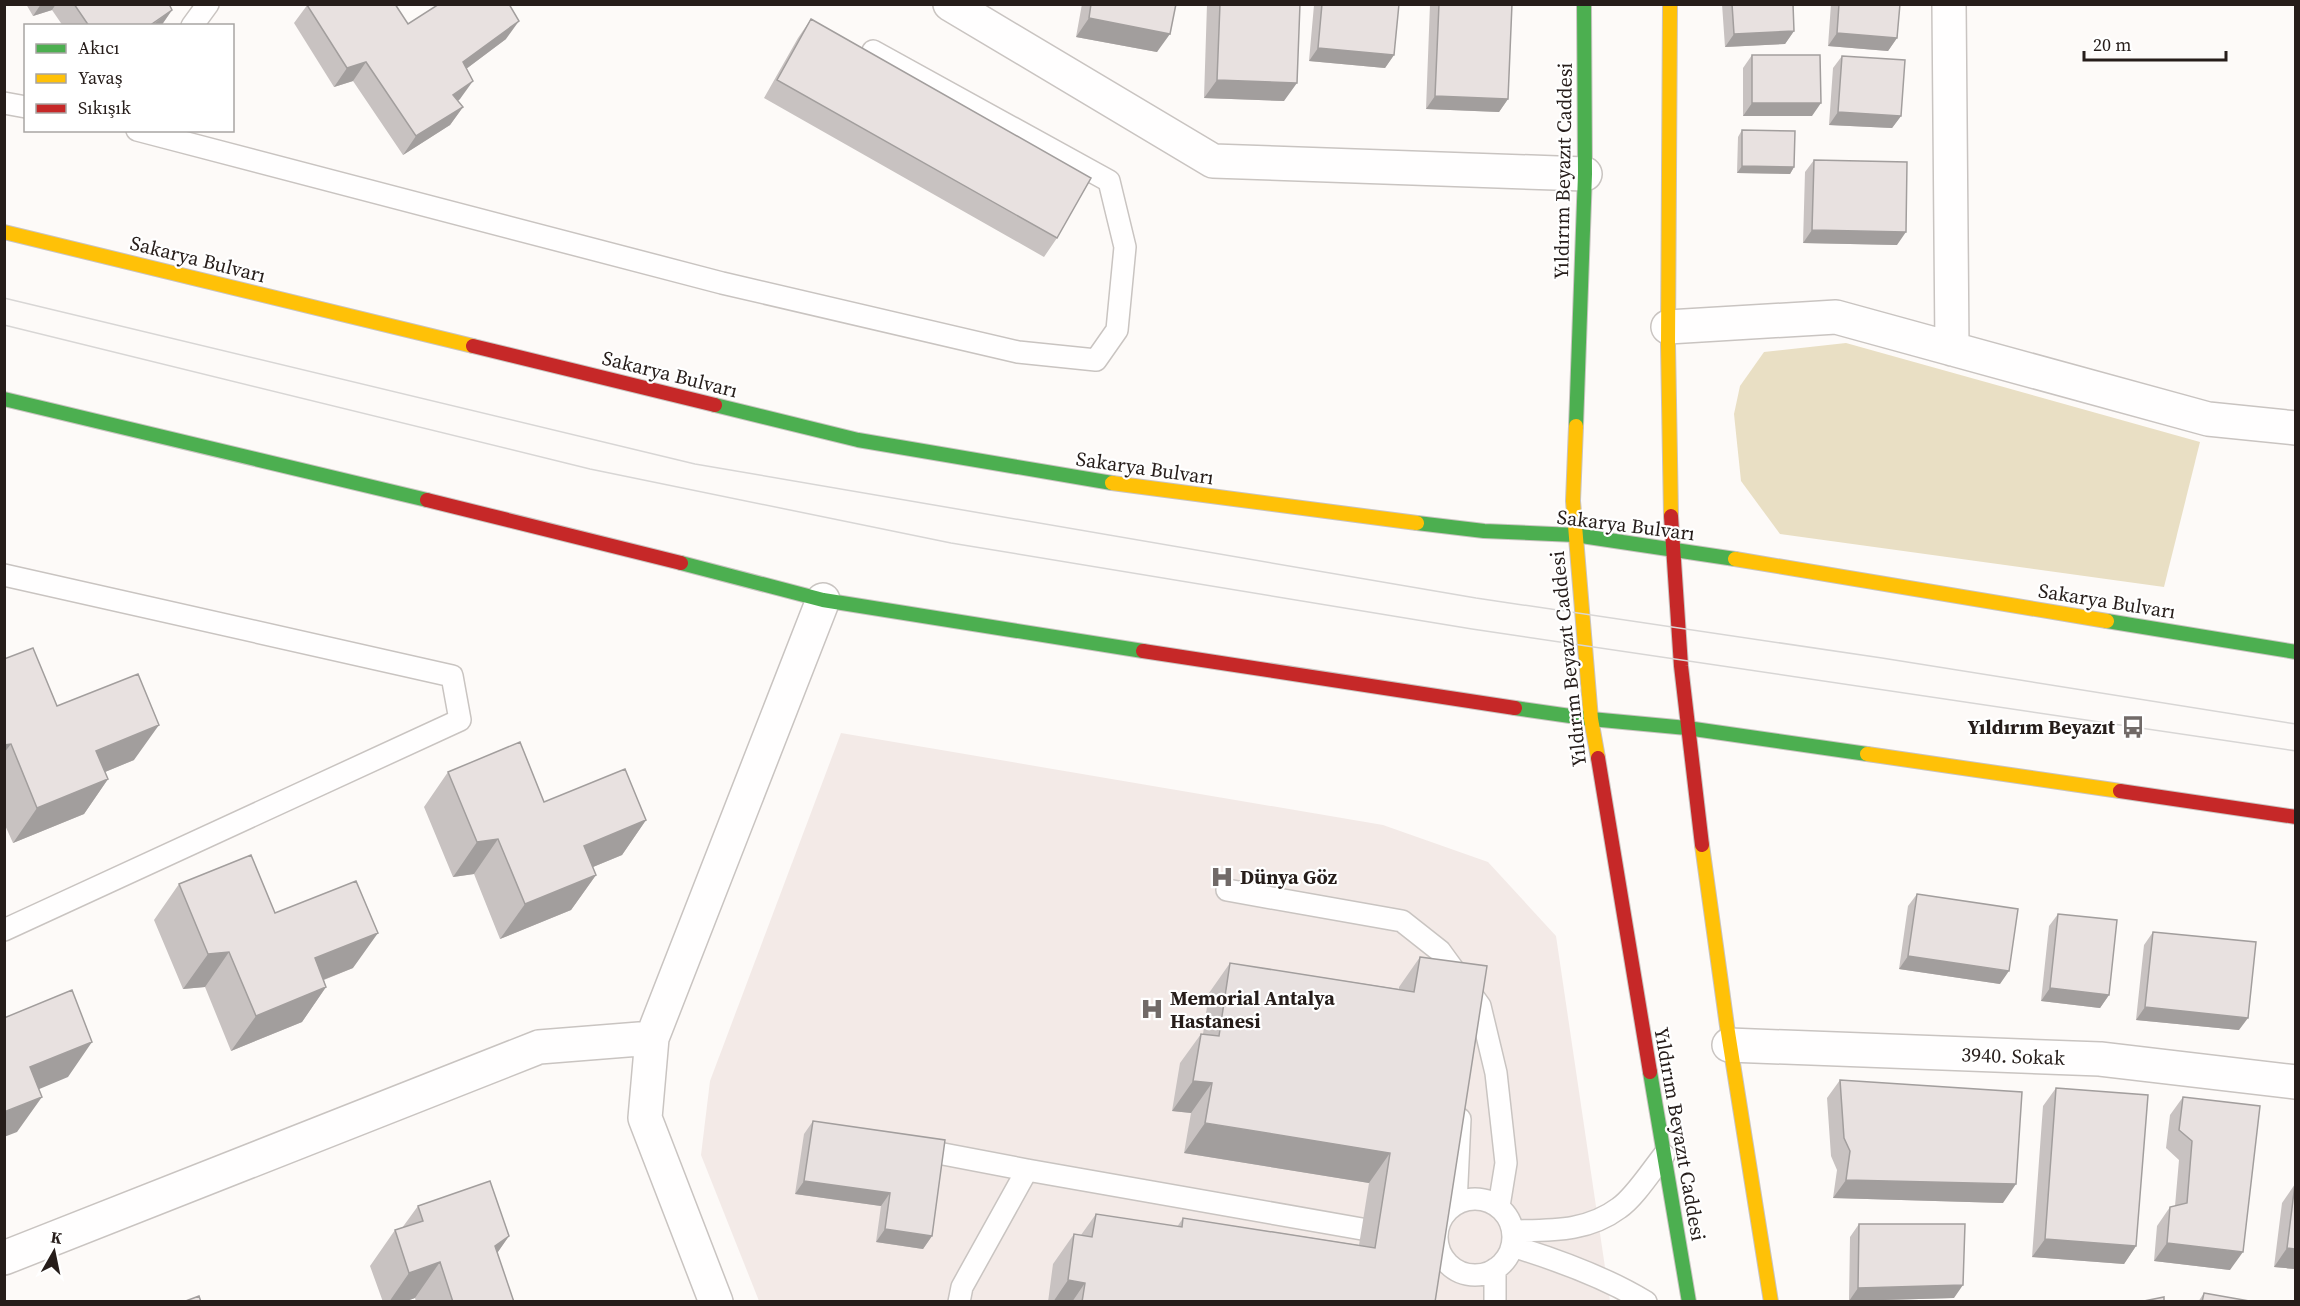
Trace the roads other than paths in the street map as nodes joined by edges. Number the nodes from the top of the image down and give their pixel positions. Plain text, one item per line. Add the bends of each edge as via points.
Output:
1 (208, 4) edge
2 (950, 4) edge
3 (1584, 4) edge
4 (1670, 4) edge
5 (1949, 4) edge
6 (193, 24) edge
7 (873, 51) edge
8 (4, 103) edge
9 (24, 107) edge
10 (144, 132) edge
11 (1585, 174) junction
12 (4, 231) edge
13 (1668, 327) junction
14 (1952, 349) junction
15 (4, 399) edge
16 (2295, 428) edge
17 (1575, 536) junction
18 (1672, 548) junction
19 (4, 575) edge
20 (823, 600) junction
21 (2295, 652) edge
22 (1591, 719) junction
23 (1687, 728) junction
24 (2295, 817) edge
25 (1227, 890) dead end
26 (4, 930) edge
27 (1480, 1006) junction
28 (652, 1038) junction
29 (1729, 1045) junction
30 (1472, 1052) edge
31 (2295, 1082) edge
32 (1463, 1099) edge
33 (900, 1145) edge
34 (1664, 1155) junction
35 (1027, 1170) junction
36 (1456, 1204) junction
37 (1498, 1206) junction
38 (1362, 1229) dead end
39 (1513, 1239) junction
40 (1436, 1246) junction
41 (4, 1258) edge
42 (1495, 1269) junction
43 (1435, 1279) edge
44 (716, 1302) edge
45 (959, 1302) edge
46 (1495, 1302) edge
47 (1646, 1302) edge
48 (1689, 1302) edge
49 (1771, 1302) edge

1 - 6 lane
2 - 11 street via 1213,162
3 - 11 main road, Yıldırım Beyazıt Caddesi
4 - 13 main road
5 - 14 street
7 - 10 lane via 1109,181 1125,247 1117,330 1096,360 1018,352 722,283
8 - 9 lane
11 - 17 main road, Yıldırım Beyazıt Caddesi
12 - 17 main road, Sakarya Bulvarı via 858,440 1146,489 1484,531
13 - 14 street via 1836,317
13 - 18 main road
14 - 16 street via 2208,420
15 - 20 main road via 572,535
17 - 18 main road, Sakarya Bulvarı
17 - 22 main road, Yıldırım Beyazıt Caddesi
18 - 21 main road, Sakarya Bulvarı
18 - 23 main road
19 - 26 lane via 452,676 460,720
20 - 22 main road
20 - 28 street
22 - 23 main road
22 - 34 main road, Yıldırım Beyazıt Caddesi
23 - 24 main road
23 - 29 main road
25 - 27 lane via 1402,921 1440,951
27 - 30 lane
27 - 37 lane via 1496,1072 1506,1163
28 - 41 street via 539,1047
28 - 44 street via 645,1118
29 - 31 street, 3940. Sokak via 2100,1059
29 - 49 main road
32 - 36 lane
33 - 35 lane
34 - 39 lane via 1621,1207 1598,1221
34 - 48 main road, Yıldırım Beyazıt Caddesi
35 - 38 lane
35 - 45 lane via 963,1287
36 - 37 lane via 1470,1199
36 - 40 lane via 1438,1227
37 - 39 lane via 1508,1218
39 - 42 lane via 1506,1260
39 - 47 lane
40 - 42 lane via 1453,1267 1466,1274
40 - 43 lane
42 - 46 lane

